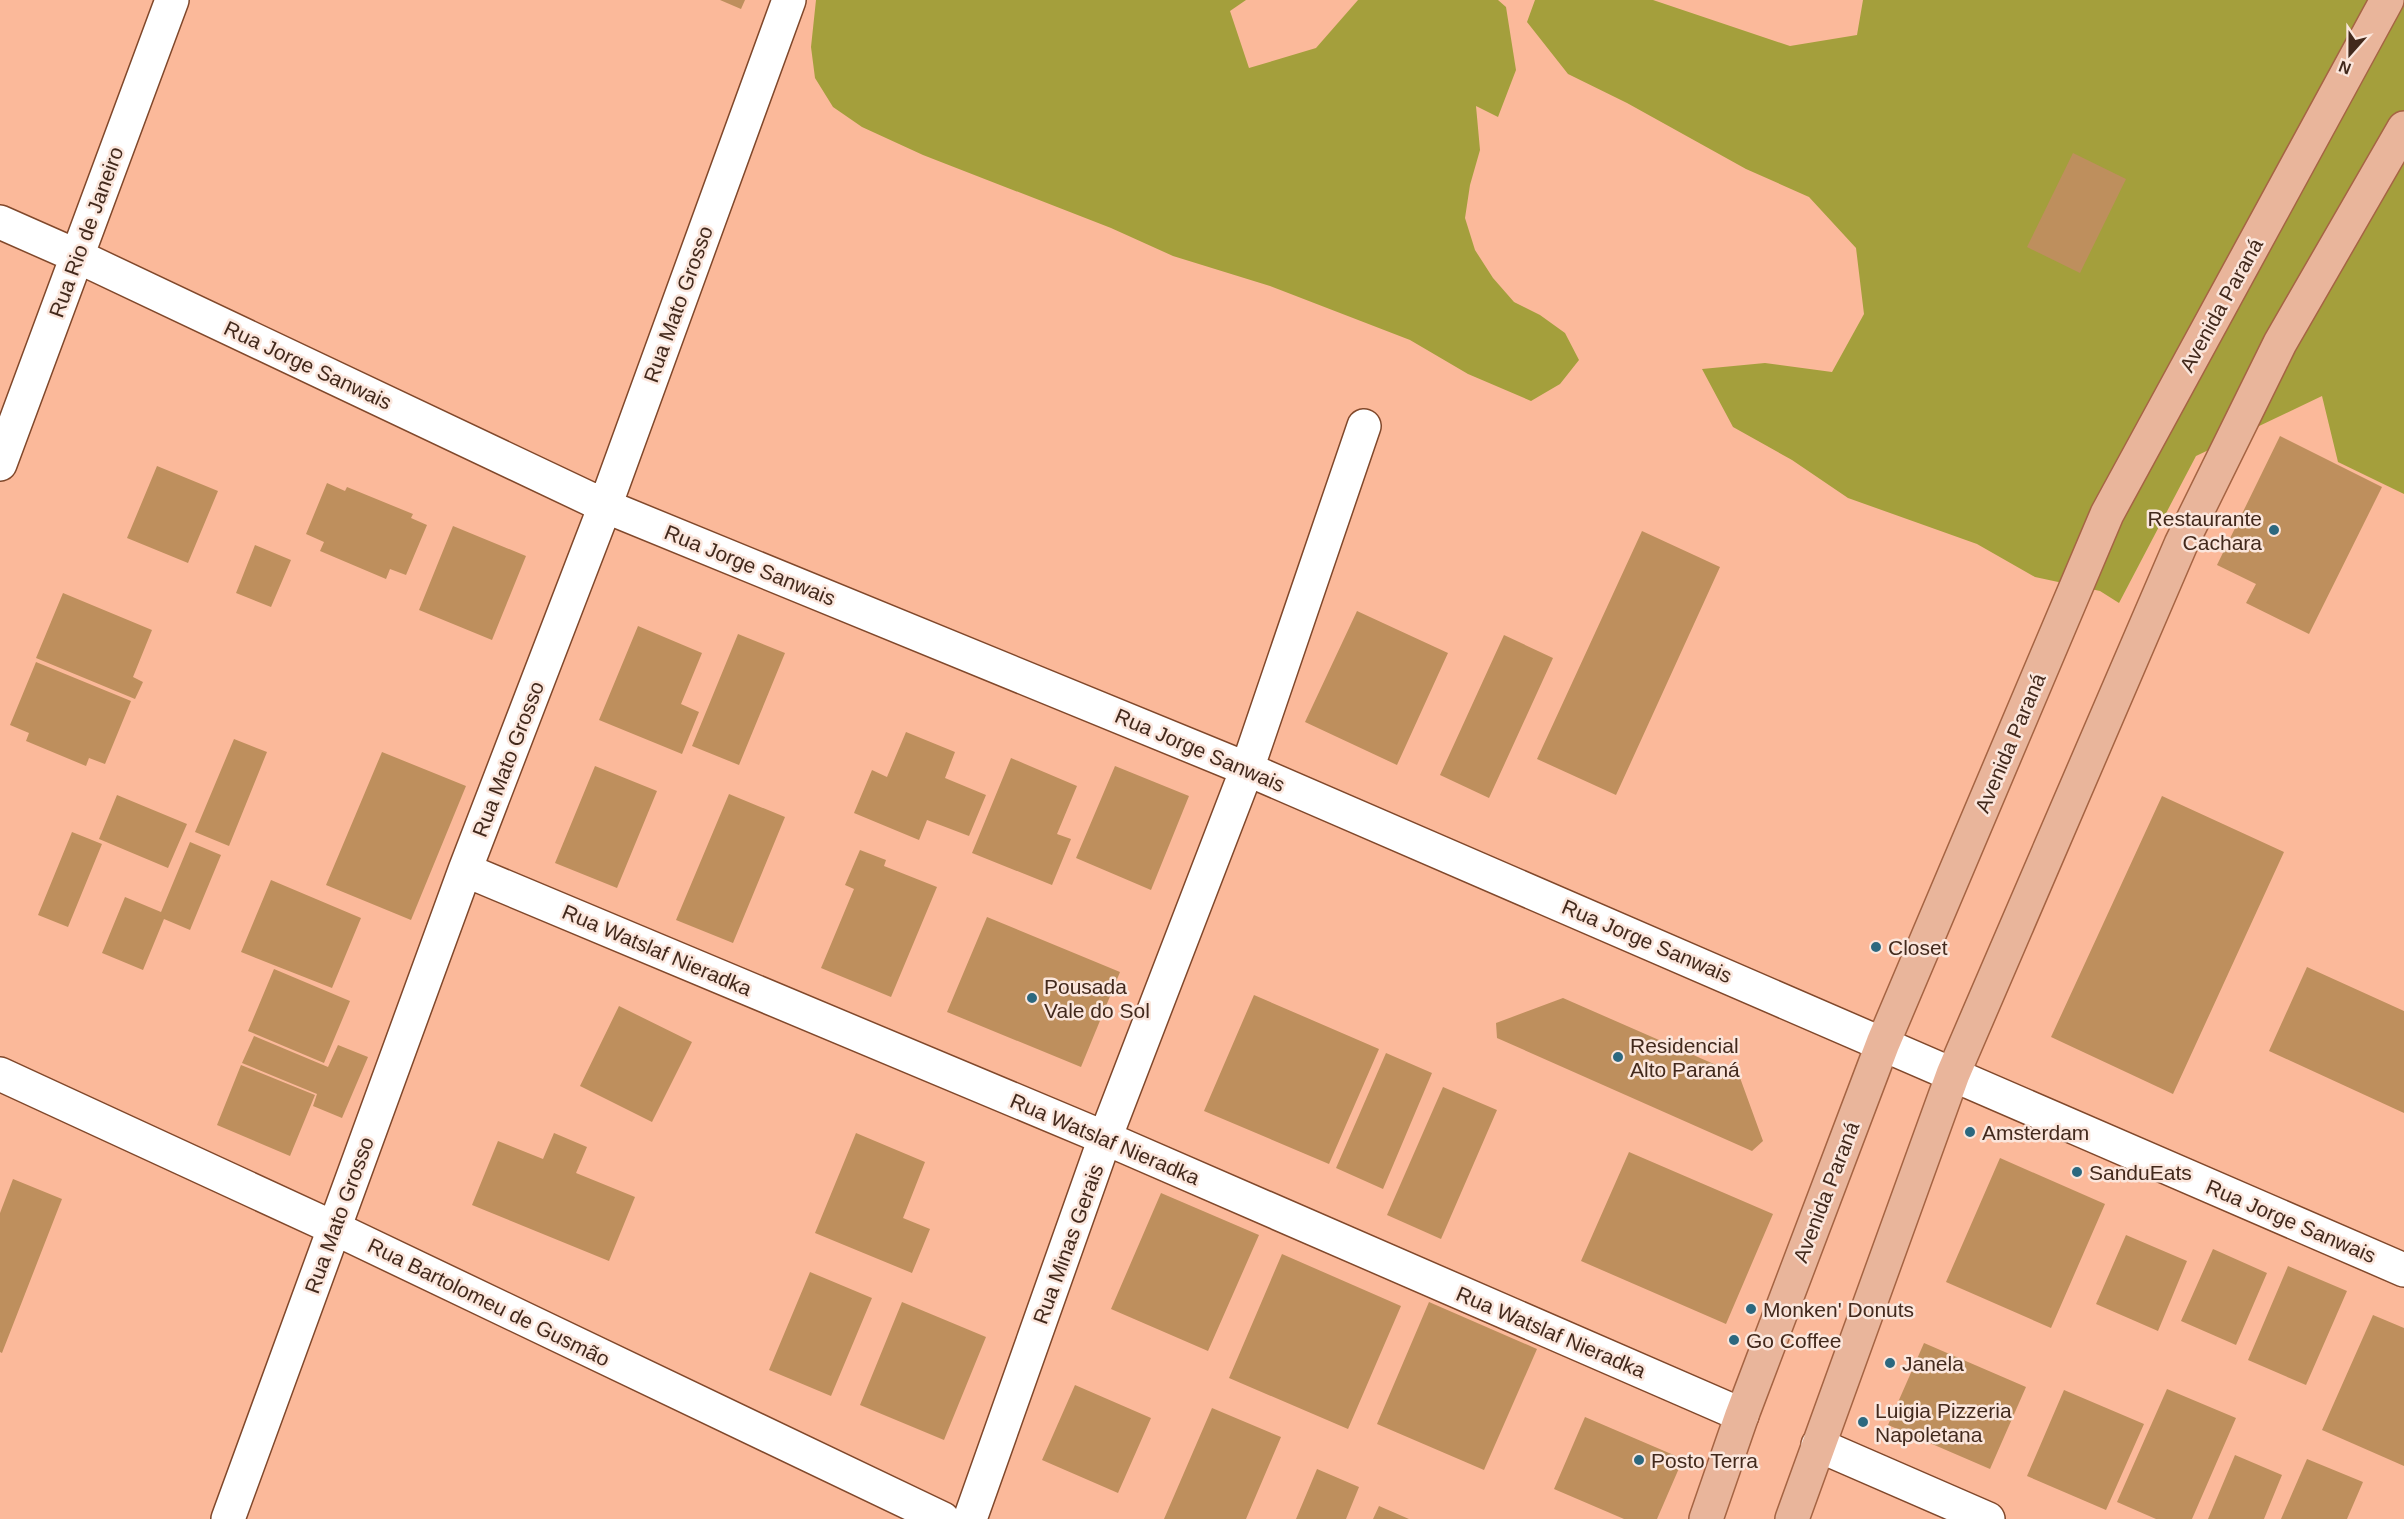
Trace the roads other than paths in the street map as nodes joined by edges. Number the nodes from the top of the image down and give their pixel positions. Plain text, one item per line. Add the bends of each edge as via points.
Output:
1 (172, 0) edge
2 (789, 0) edge
3 (2387, 0) edge
4 (2404, 128) edge
5 (0, 222) edge
6 (77, 256) junction
7 (1364, 426) dead end
8 (0, 464) edge
9 (605, 506) junction
10 (1247, 769) junction
11 (465, 870) junction
12 (1883, 1042) junction
13 (0, 1074) edge
14 (1953, 1074) junction
15 (1105, 1138) junction
16 (334, 1228) junction
17 (2404, 1270) edge
18 (1742, 1415) junction
19 (1818, 1444) junction
20 (228, 1519) edge
21 (943, 1519) edge
22 (970, 1519) edge
23 (1706, 1519) edge
24 (1791, 1519) edge
25 (1988, 1519) edge

1 - 6 street, Rua Rio de Janeiro
2 - 9 street, Rua Mato Grosso
3 - 12 main road, Avenida Paraná via 2107,514
4 - 14 main road via 2280,343 2181,544
5 - 6 street, Rua Jorge Sanwais
6 - 8 street, Rua Rio de Janeiro
6 - 9 street, Rua Jorge Sanwais
7 - 10 street, Rua Minas Gerais
9 - 10 street, Rua Jorge Sanwais
9 - 11 street, Rua Mato Grosso
10 - 12 street, Rua Jorge Sanwais
10 - 15 street, Rua Minas Gerais
11 - 15 street, Rua Watslaf Nieradka
11 - 16 street, Rua Mato Grosso
12 - 14 street, Rua Jorge Sanwais
12 - 18 main road, Avenida Paraná
13 - 16 street, Rua Bartolomeu de Gusmão
14 - 17 street, Rua Jorge Sanwais
14 - 19 main road
15 - 18 street, Rua Watslaf Nieradka
15 - 22 street, Rua Minas Gerais
16 - 20 street, Rua Mato Grosso
16 - 21 street, Rua Bartolomeu de Gusmão
18 - 23 main road, Avenida Paraná
19 - 24 main road
19 - 25 street

